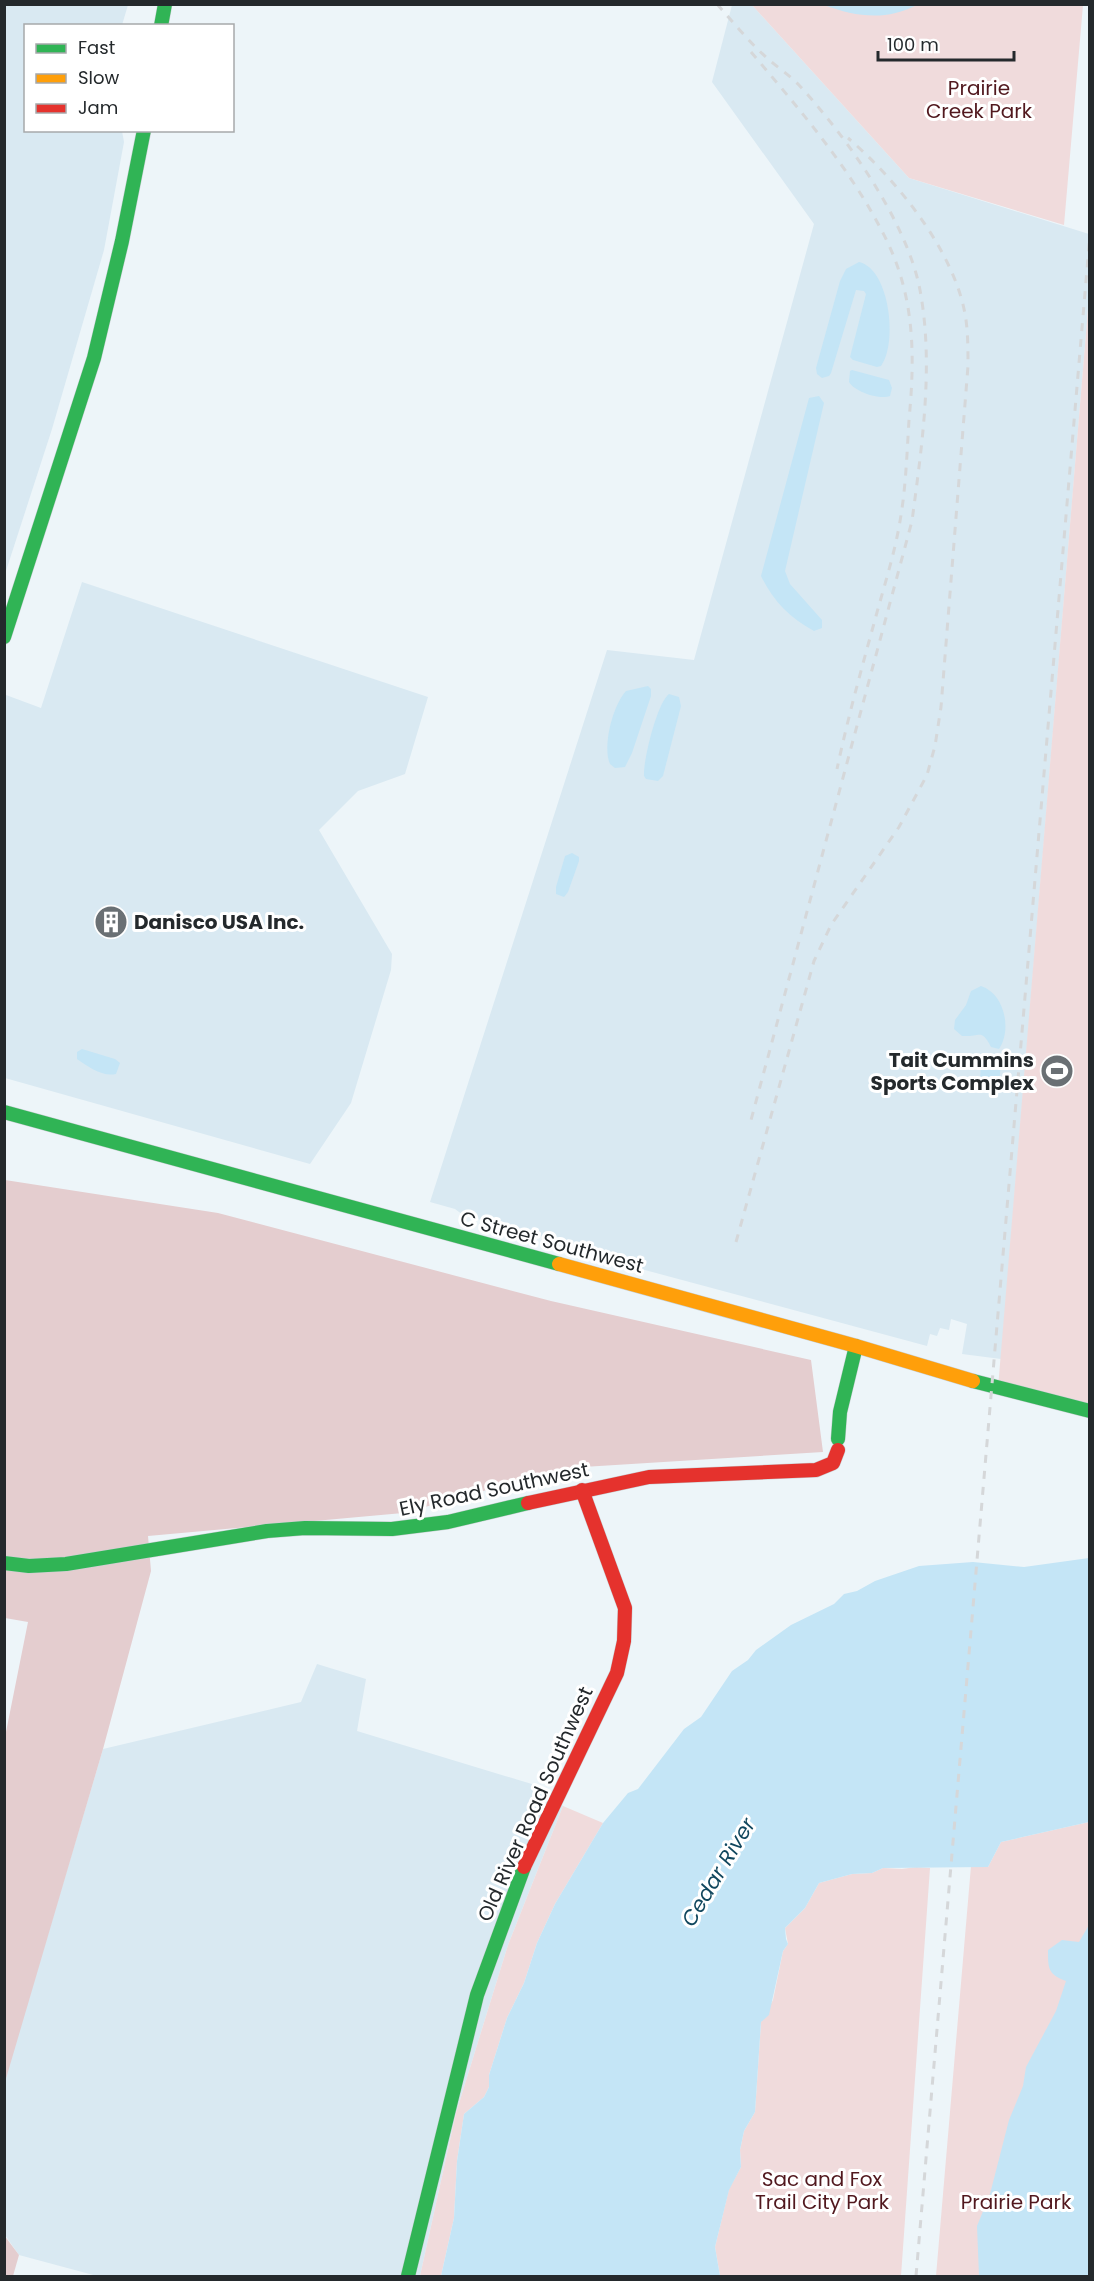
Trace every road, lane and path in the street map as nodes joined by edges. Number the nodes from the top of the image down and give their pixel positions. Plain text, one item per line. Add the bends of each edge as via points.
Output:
1 (165, 4) edge
2 (161, 24) edge
3 (144, 132) edge
4 (4, 637) edge
5 (4, 1112) edge
6 (856, 1346) junction
7 (1089, 1411) edge
8 (582, 1490) junction
9 (4, 1563) edge
10 (408, 2277) edge

1 - 2 street
3 - 4 street via 94,358
5 - 6 street, C Street Southwest
6 - 7 street, C Street Southwest
6 - 8 street, Ely Road Southwest via 833,1463 816,1470 649,1477
8 - 9 street, Ely Road Southwest via 448,1522 392,1529 273,1530 66,1564
8 - 10 street, Old River Road Southwest via 625,1608 624,1647 617,1673 530,1854 481,1984

